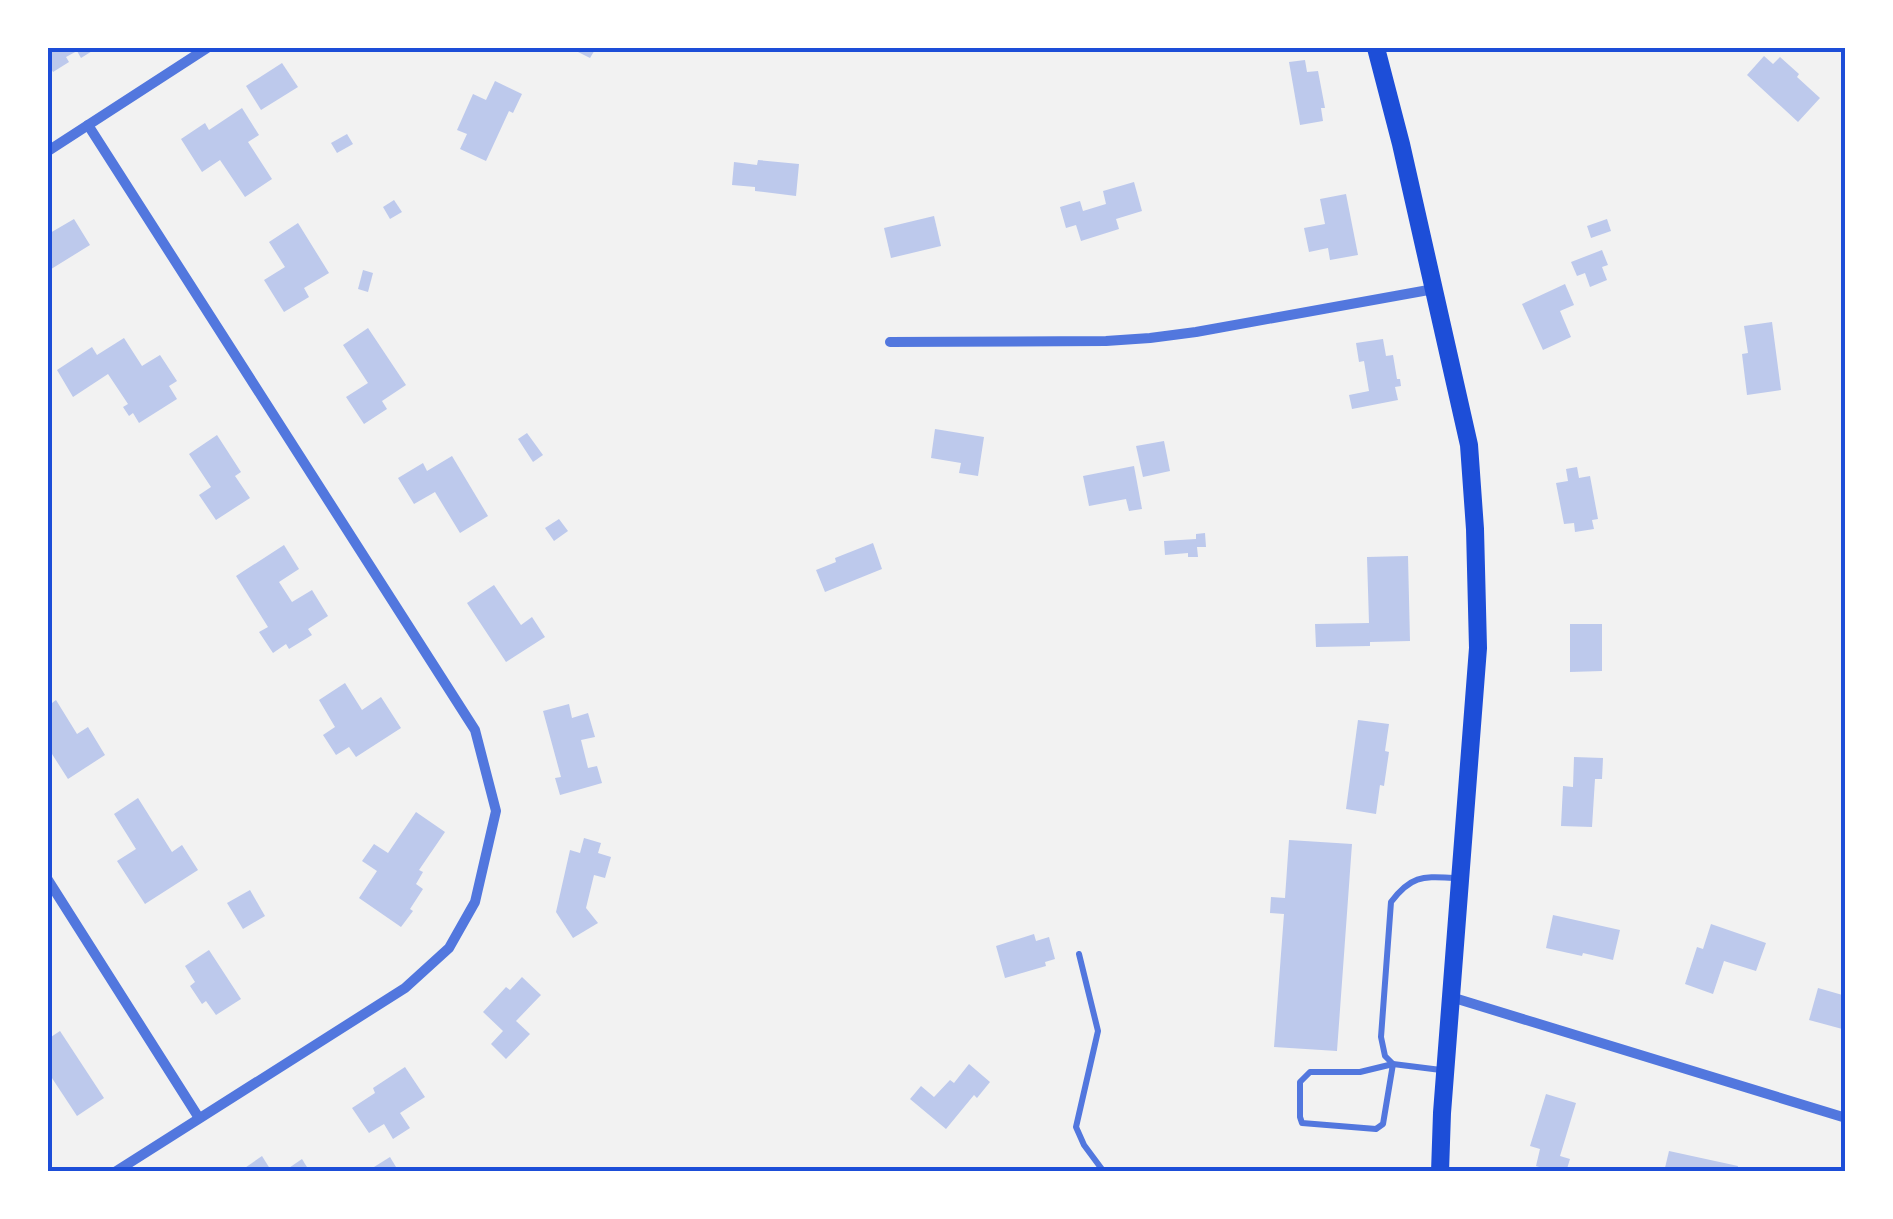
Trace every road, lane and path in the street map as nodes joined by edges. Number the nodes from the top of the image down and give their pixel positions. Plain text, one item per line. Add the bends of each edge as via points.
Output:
1 (207, 48) edge
2 (1376, 48) edge
3 (88, 125) junction
4 (48, 150) edge
5 (1434, 289) junction
6 (890, 342) dead end
7 (1460, 878) junction
8 (48, 880) edge
9 (1079, 954) dead end
10 (1451, 997) junction
11 (1393, 1064) junction
12 (1446, 1070) junction
13 (199, 1118) junction
14 (1846, 1118) edge
15 (115, 1172) edge
16 (1104, 1172) edge
17 (1440, 1172) edge

1 - 3 street
2 - 5 main road
3 - 4 street
3 - 13 street via 475,730 496,811 476,902 449,948 405,988
5 - 6 street via 1150,338
5 - 7 main road via 1468,445 1475,528 1478,648
7 - 10 main road
7 - 11 lane via 1422,876 1391,902 1381,1036
8 - 13 street
9 - 16 lane via 1098,1031 1076,1127
10 - 12 main road
10 - 14 street
11 - 11 lane via 1310,1072 1300,1082 1302,1124 1376,1129 1383,1124
11 - 12 lane
12 - 17 main road
13 - 15 street

